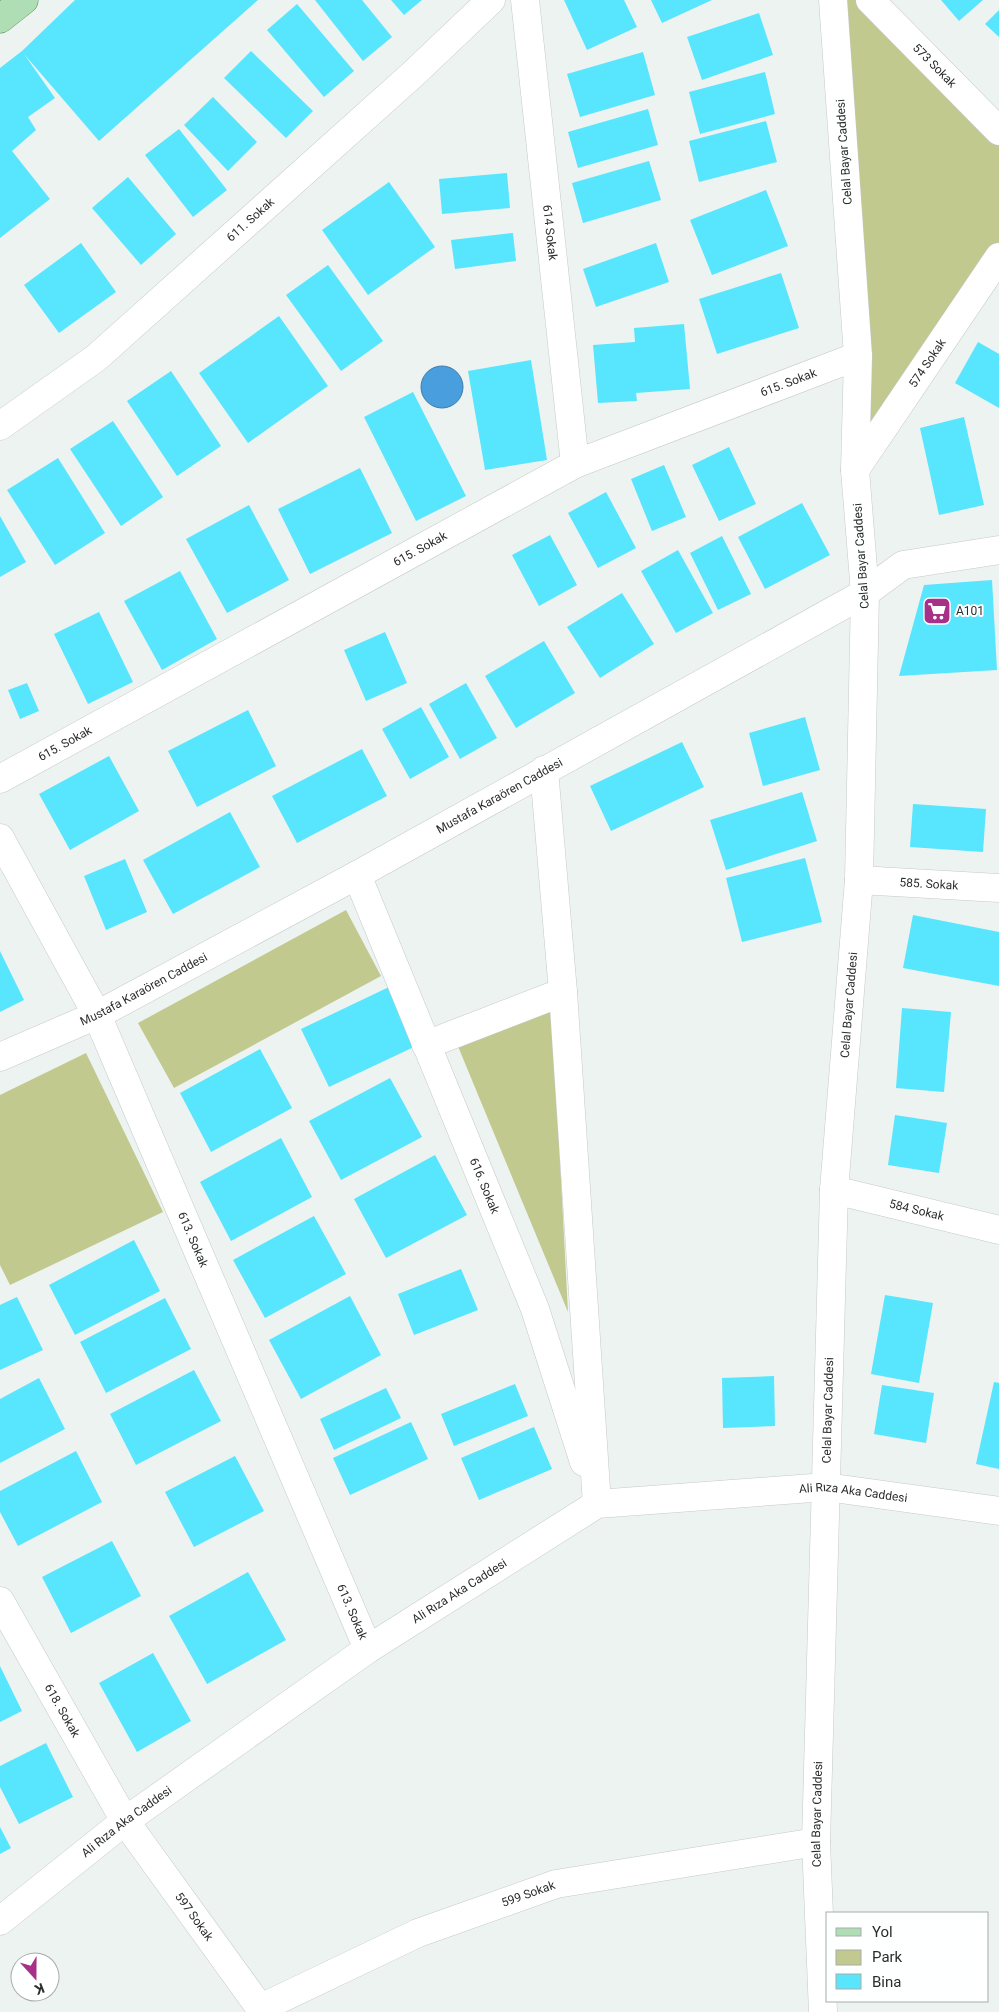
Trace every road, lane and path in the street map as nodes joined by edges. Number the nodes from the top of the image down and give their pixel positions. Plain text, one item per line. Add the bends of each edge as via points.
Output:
1 (24, 0) edge
2 (491, 0) edge
3 (525, 0) edge
4 (833, 0) edge
5 (870, 0) edge
6 (0, 19) edge
7 (999, 131) edge
8 (999, 257) edge
9 (858, 356) junction
10 (0, 426) edge
11 (575, 464) junction
12 (855, 470) junction
13 (999, 550) edge
14 (865, 593) junction
15 (544, 770) junction
16 (0, 779) edge
17 (0, 838) edge
18 (357, 875) junction
19 (859, 880) junction
20 (999, 888) edge
21 (563, 992) junction
22 (97, 1015) junction
23 (426, 1045) junction
24 (0, 1057) edge
25 (834, 1190) junction
26 (999, 1230) edge
27 (826, 1487) junction
28 (597, 1504) junction
29 (999, 1511) edge
30 (1, 1608) edge
31 (368, 1649) junction
32 (125, 1821) junction
33 (816, 1842) junction
34 (0, 1921) edge
35 (262, 2010) edge
36 (823, 2012) edge

1 - 6 main road
2 - 10 street, 611. Sokak via 405,82 96,358
3 - 11 street, 614 Sokak
4 - 9 street, Celal Bayar Caddesi
5 - 7 street, 573 Sokak
8 - 12 street, 574 Sokak
9 - 11 street, 615. Sokak
9 - 12 street, Celal Bayar Caddesi
11 - 16 street, 615. Sokak
12 - 14 street, Celal Bayar Caddesi
13 - 14 street, Mustafa Karaören Caddesi via 903,565
14 - 15 street, Mustafa Karaören Caddesi
14 - 19 street, Celal Bayar Caddesi
15 - 18 street, Mustafa Karaören Caddesi
15 - 21 street
17 - 22 street, 613. Sokak
18 - 22 street, Mustafa Karaören Caddesi
18 - 23 street, 616. Sokak
19 - 20 street, 585. Sokak
19 - 25 street, Celal Bayar Caddesi
21 - 23 street
21 - 28 street
22 - 24 street, Mustafa Karaören Caddesi
22 - 31 street, 613. Sokak
23 - 28 street, 616. Sokak via 535,1309
25 - 26 street, 584 Sokak
25 - 27 street, Celal Bayar Caddesi
27 - 28 street, Ali Rıza Aka Caddesi
27 - 29 street, Ali Rıza Aka Caddesi
27 - 33 street, Celal Bayar Caddesi
28 - 31 street, Ali Rıza Aka Caddesi
30 - 32 street, 618. Sokak
31 - 32 street, Ali Rıza Aka Caddesi
32 - 34 street, Ali Rıza Aka Caddesi
32 - 35 street, 597 Sokak
33 - 35 street, 599 Sokak via 556,1884 418,1933
33 - 36 street, Celal Bayar Caddesi

